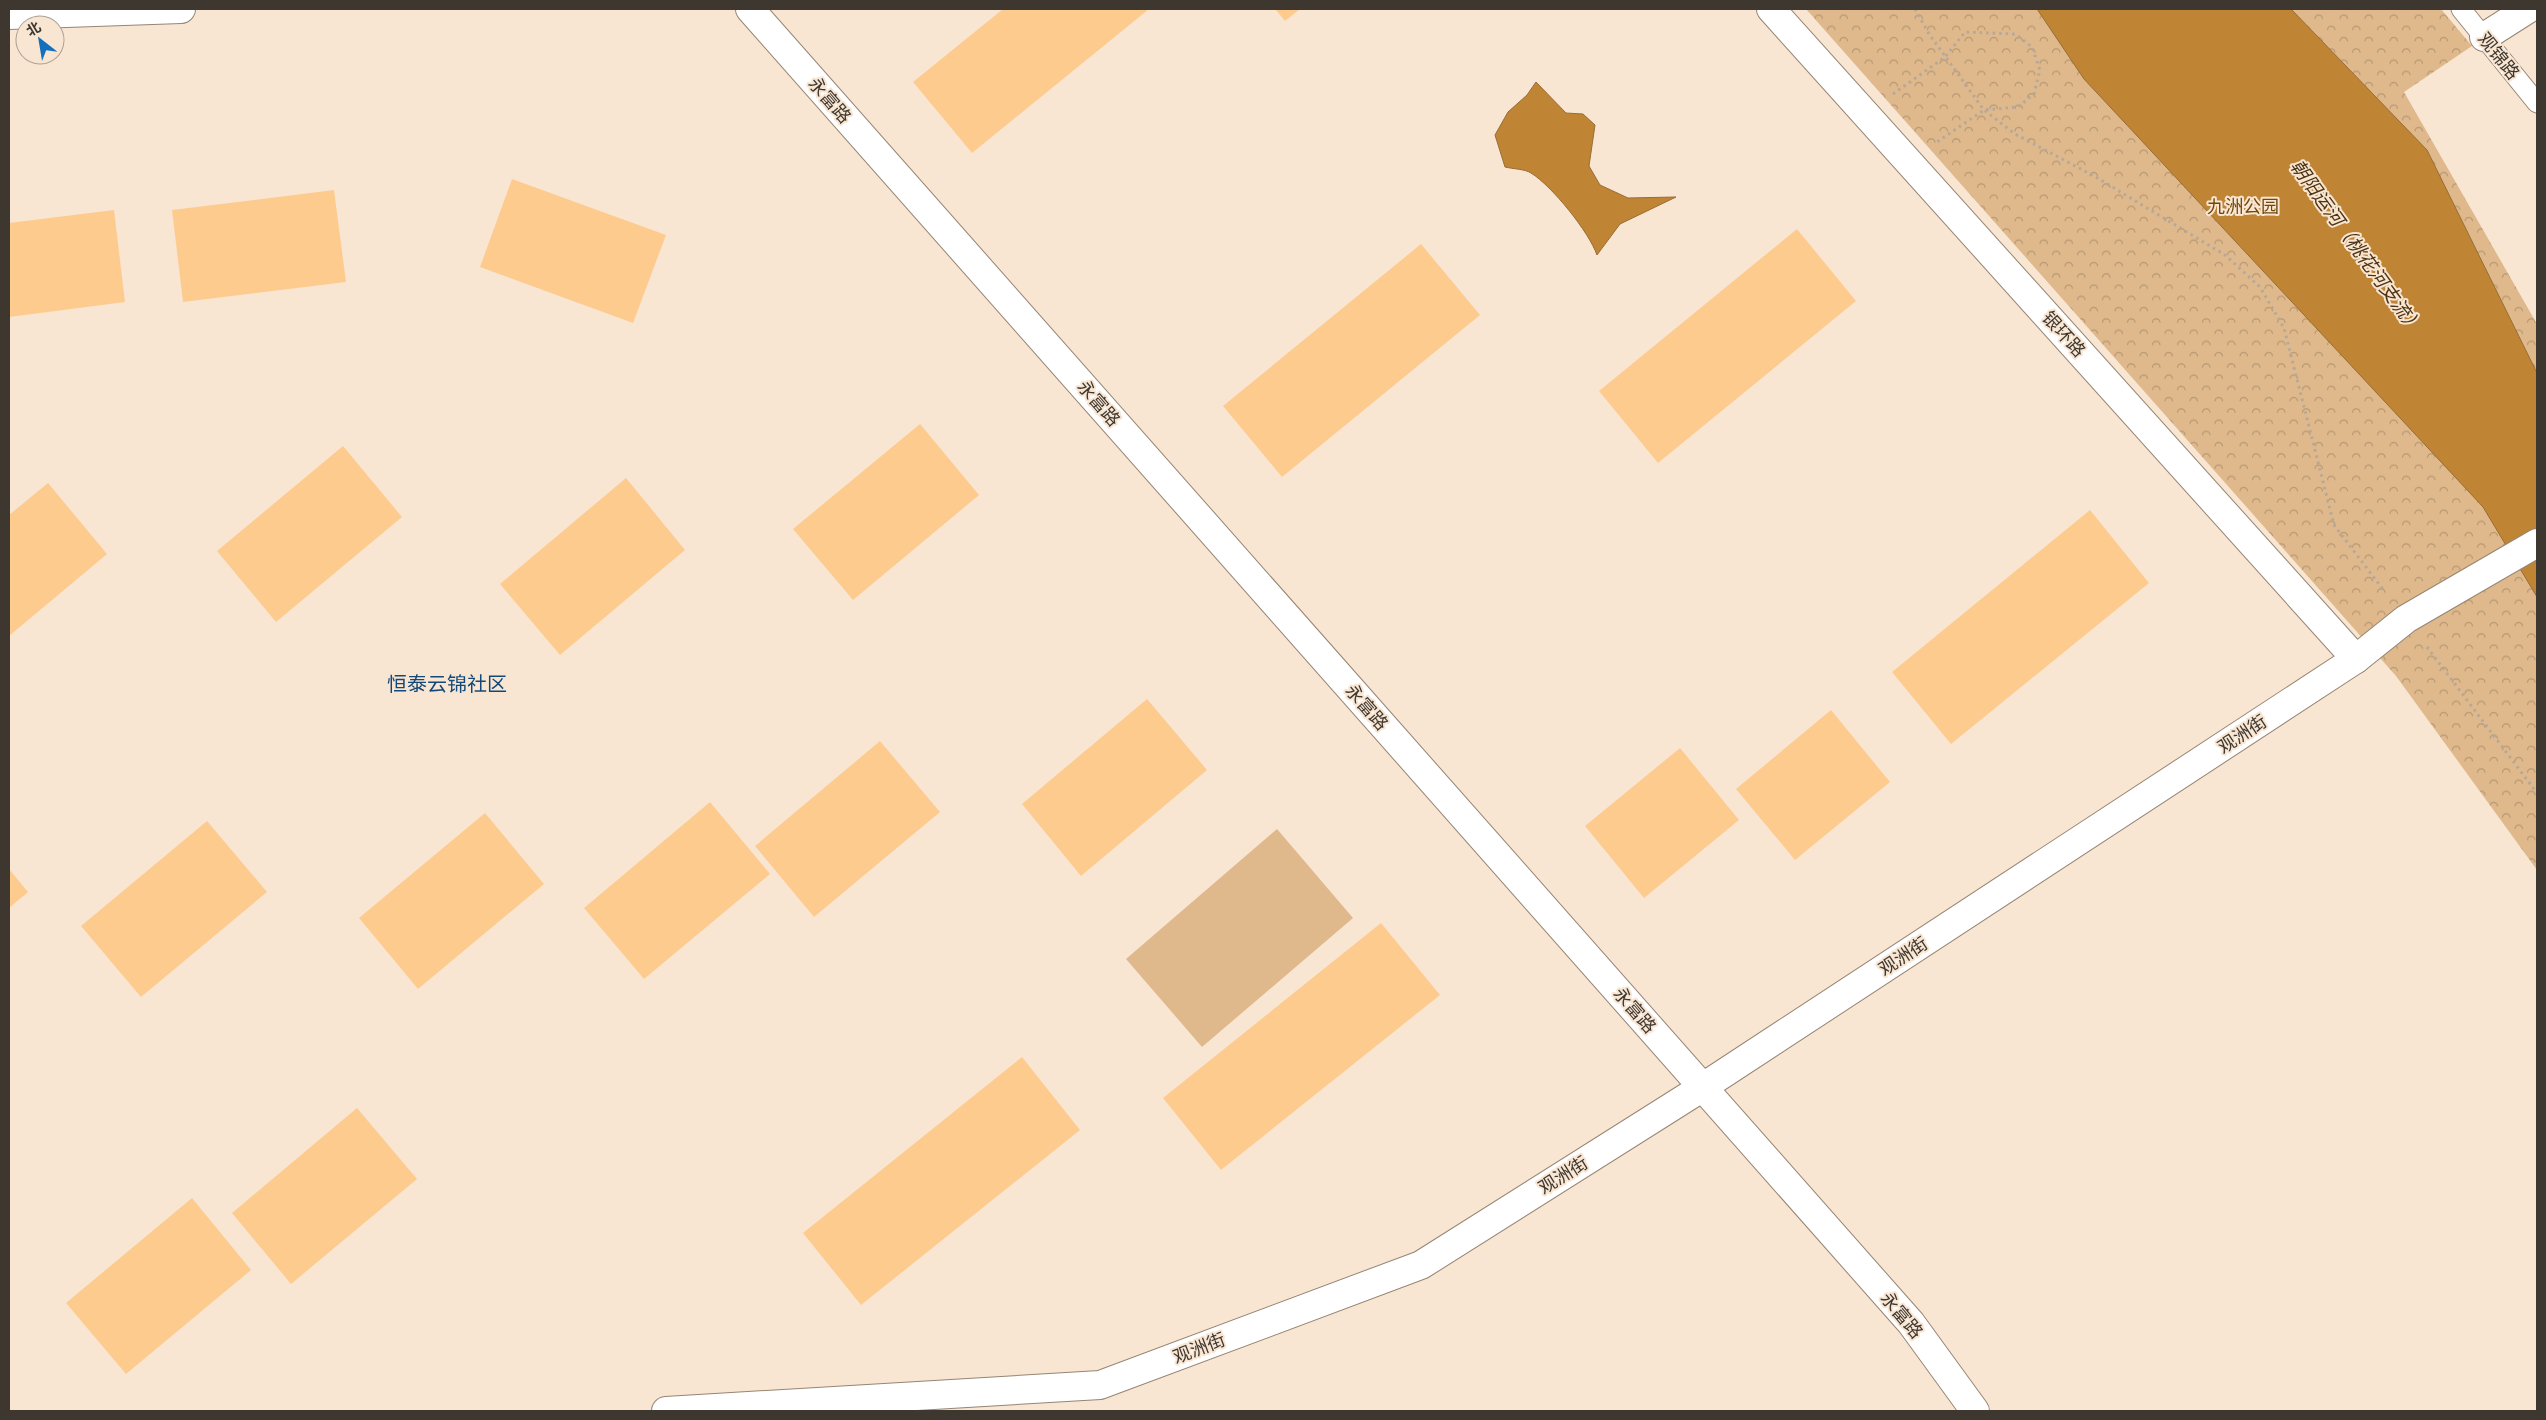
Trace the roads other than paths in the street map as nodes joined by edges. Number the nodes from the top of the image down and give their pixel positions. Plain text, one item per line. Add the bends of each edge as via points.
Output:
1 (181, 9) edge
2 (750, 9) edge
3 (1771, 9) edge
4 (2461, 9) edge
5 (2528, 9) edge
6 (9, 15) edge
7 (2484, 37) junction
8 (2537, 103) edge
9 (2530, 548) edge
10 (2356, 659) junction
11 (1703, 1088) junction
12 (666, 1411) edge
13 (1975, 1411) edge

1 - 6 street
2 - 11 street, 永富路
3 - 10 street, 银环路
4 - 7 lane, 观锦路
5 - 7 street
7 - 8 lane, 观锦路
9 - 10 street, 观洲街 via 2406,619
10 - 11 street, 观洲街
11 - 12 street, 观洲街 via 1421,1265 1100,1385
11 - 13 street, 永富路 via 1910,1324

